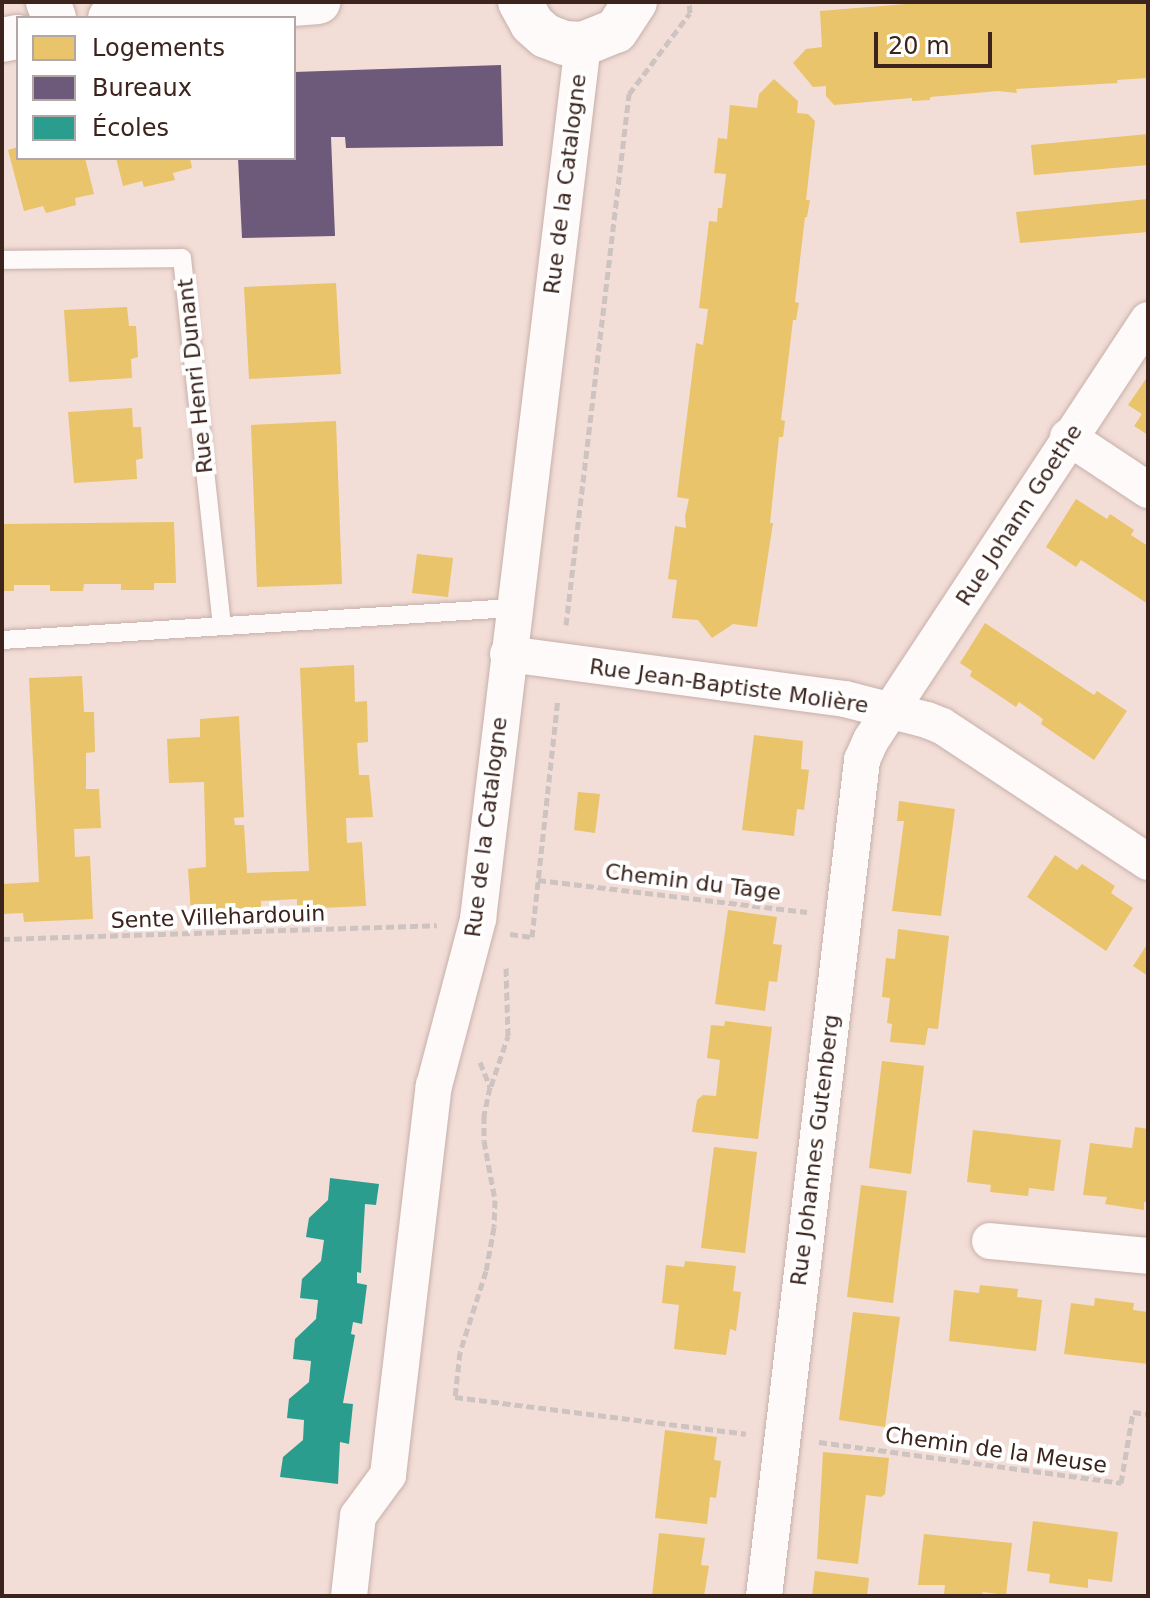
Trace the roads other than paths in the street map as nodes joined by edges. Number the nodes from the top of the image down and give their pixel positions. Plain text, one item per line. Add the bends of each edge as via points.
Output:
1 (318, 2) edge
2 (520, 2) edge
3 (635, 2) edge
4 (137, 16) edge
5 (583, 44) junction
6 (2, 260) edge
7 (1148, 320) edge
8 (1068, 437) junction
9 (1148, 490) edge
10 (512, 608) junction
11 (222, 626) junction
12 (2, 640) edge
13 (508, 654) junction
14 (891, 712) junction
15 (1148, 862) edge
16 (990, 1241) dead end
17 (1148, 1256) edge
18 (349, 1596) edge
19 (764, 1596) edge

1 - 4 street
2 - 5 street via 546,36
3 - 5 street via 616,31
5 - 10 street, Rue de la Catalogne
6 - 11 lane, Rue Henri Dunant via 182,258
7 - 8 street, Rue Johann Goethe
8 - 9 street
8 - 14 street, Rue Johann Goethe
10 - 11 lane
10 - 13 street, Rue de la Catalogne
11 - 12 lane
13 - 14 street, Rue Jean-Baptiste Molière via 845,699
13 - 18 street, Rue de la Catalogne via 486,930 451,1020 434,1086 388,1475 358,1516
14 - 15 street, Rue Jean-Baptiste Molière via 942,726
14 - 19 street, Rue Johannes Gutenberg via 862,760
16 - 17 street

